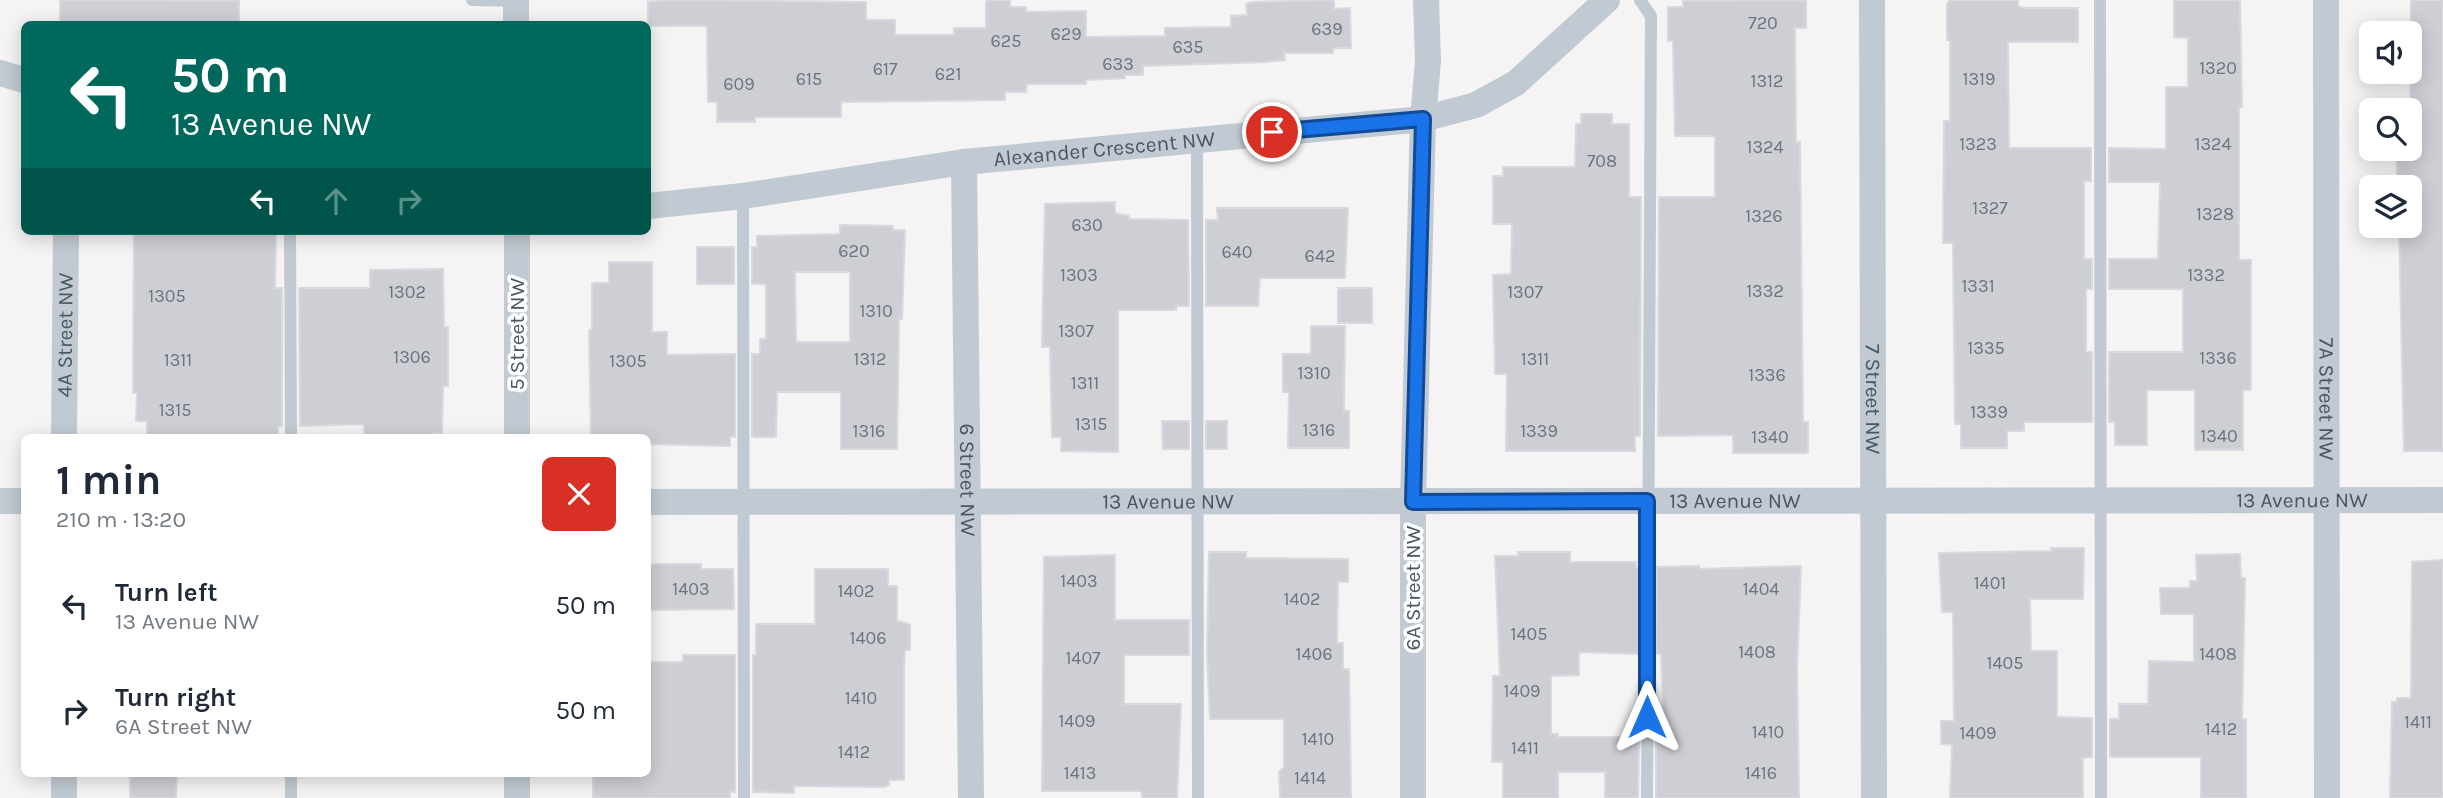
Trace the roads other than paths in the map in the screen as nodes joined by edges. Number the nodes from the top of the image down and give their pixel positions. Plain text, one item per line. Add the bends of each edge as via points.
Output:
1 (472, 0) edge
2 (1426, 0) edge
3 (1607, 0) edge
4 (1640, 0) edge
5 (1872, 0) edge
6 (2100, 0) edge
7 (2326, 0) edge
8 (516, 9) edge
9 (0, 73) edge
10 (21, 79) edge
11 (1423, 119) junction
12 (1197, 138) junction
13 (964, 162) junction
14 (743, 196) junction
15 (651, 206) edge
16 (66, 235) edge
17 (289, 235) edge
18 (517, 235) edge
19 (64, 434) edge
20 (291, 434) edge
21 (517, 434) edge
22 (2443, 500) edge
23 (0, 501) edge
24 (21, 501) edge
25 (1647, 501) junction
26 (2099, 501) junction
27 (651, 502) edge
28 (741, 502) junction
29 (970, 502) junction
30 (1197, 502) junction
31 (1413, 502) junction
32 (1872, 502) junction
33 (2326, 502) junction
34 (64, 777) edge
35 (292, 777) edge
36 (517, 777) edge
37 (64, 798) edge
38 (291, 798) edge
39 (517, 798) edge
40 (744, 798) edge
41 (971, 798) edge
42 (1198, 798) edge
43 (1413, 798) edge
44 (1647, 798) edge
45 (1874, 798) edge
46 (2101, 798) edge
47 (2327, 798) edge

1 - 8 lane
2 - 11 street, 6A Street NW via 1428,61
3 - 11 street, Alexander Crescent NW via 1516,83 1476,105
4 - 25 lane via 1651,16
5 - 32 street, 7 Street NW
6 - 26 lane
7 - 33 street, 7A Street NW
9 - 10 street
11 - 12 street, Alexander Crescent NW
11 - 31 street, 6A Street NW
12 - 13 street, Alexander Crescent NW
12 - 30 lane
13 - 14 street, Alexander Crescent NW
13 - 29 street, 6 Street NW
14 - 15 street, Alexander Crescent NW
14 - 28 lane
16 - 19 street, 4A Street NW
17 - 20 lane
18 - 21 street, 5 Street NW
22 - 33 street, 13 Avenue NW
23 - 24 street
25 - 31 street, 13 Avenue NW
25 - 32 street, 13 Avenue NW
25 - 44 lane
26 - 32 street, 13 Avenue NW
26 - 33 street, 13 Avenue NW
26 - 46 lane
27 - 28 street, 13 Avenue NW
28 - 29 street, 13 Avenue NW
28 - 40 lane
29 - 30 street, 13 Avenue NW
29 - 41 street, 6 Street NW
30 - 31 street, 13 Avenue NW
30 - 42 lane
31 - 43 street, 6A Street NW
32 - 45 street, 7 Street NW
33 - 47 street, 7A Street NW
34 - 37 street
35 - 38 lane
36 - 39 street

